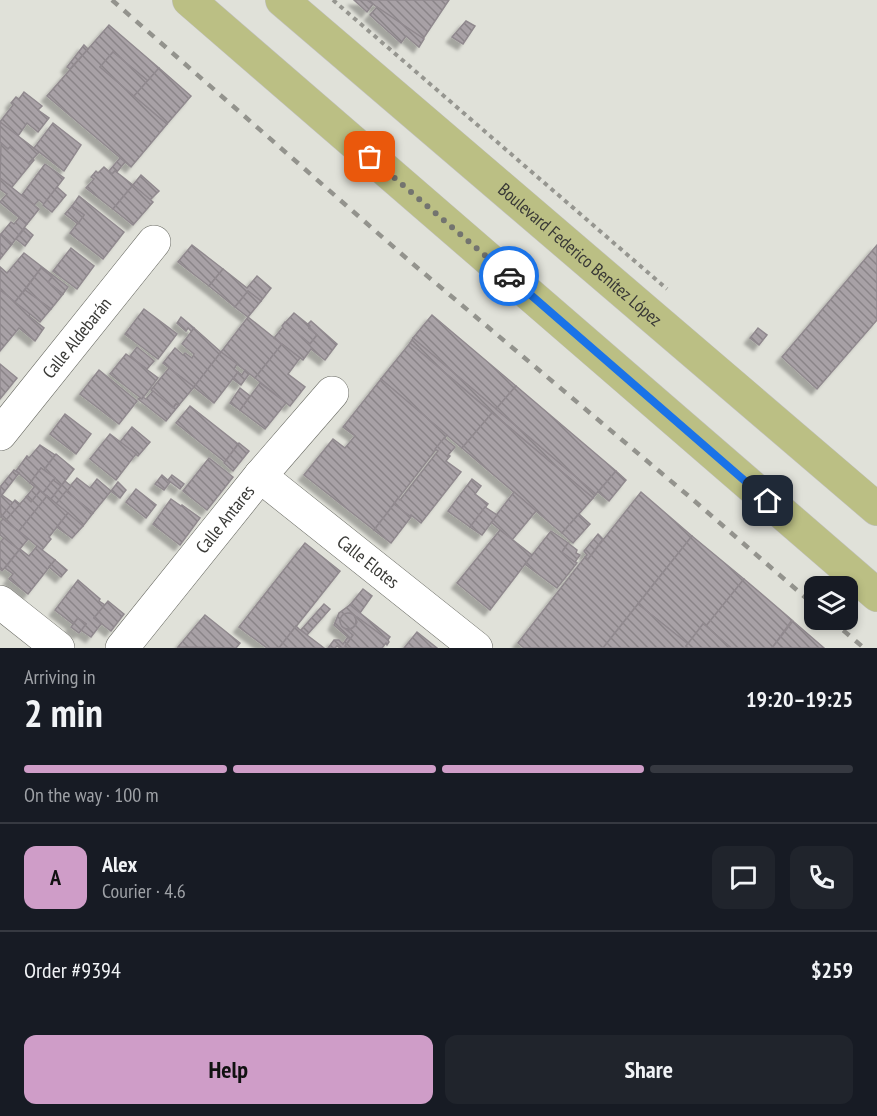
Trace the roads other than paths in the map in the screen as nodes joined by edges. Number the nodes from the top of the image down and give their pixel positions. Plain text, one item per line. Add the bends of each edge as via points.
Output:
1 (189, 0) edge
2 (282, 0) edge
3 (154, 242) dead end
4 (332, 393) dead end
5 (0, 434) edge
6 (260, 476) junction
7 (877, 508) edge
8 (877, 595) edge
9 (0, 602) edge
10 (58, 648) edge
11 (122, 648) edge
12 (476, 648) edge

1 - 8 main road
2 - 7 main road, Boulevard Federico Benítez López
3 - 5 street, Calle Aldebarán
4 - 6 street, Calle Antares
6 - 11 street, Calle Antares
6 - 12 street, Calle Elotes
9 - 10 street

